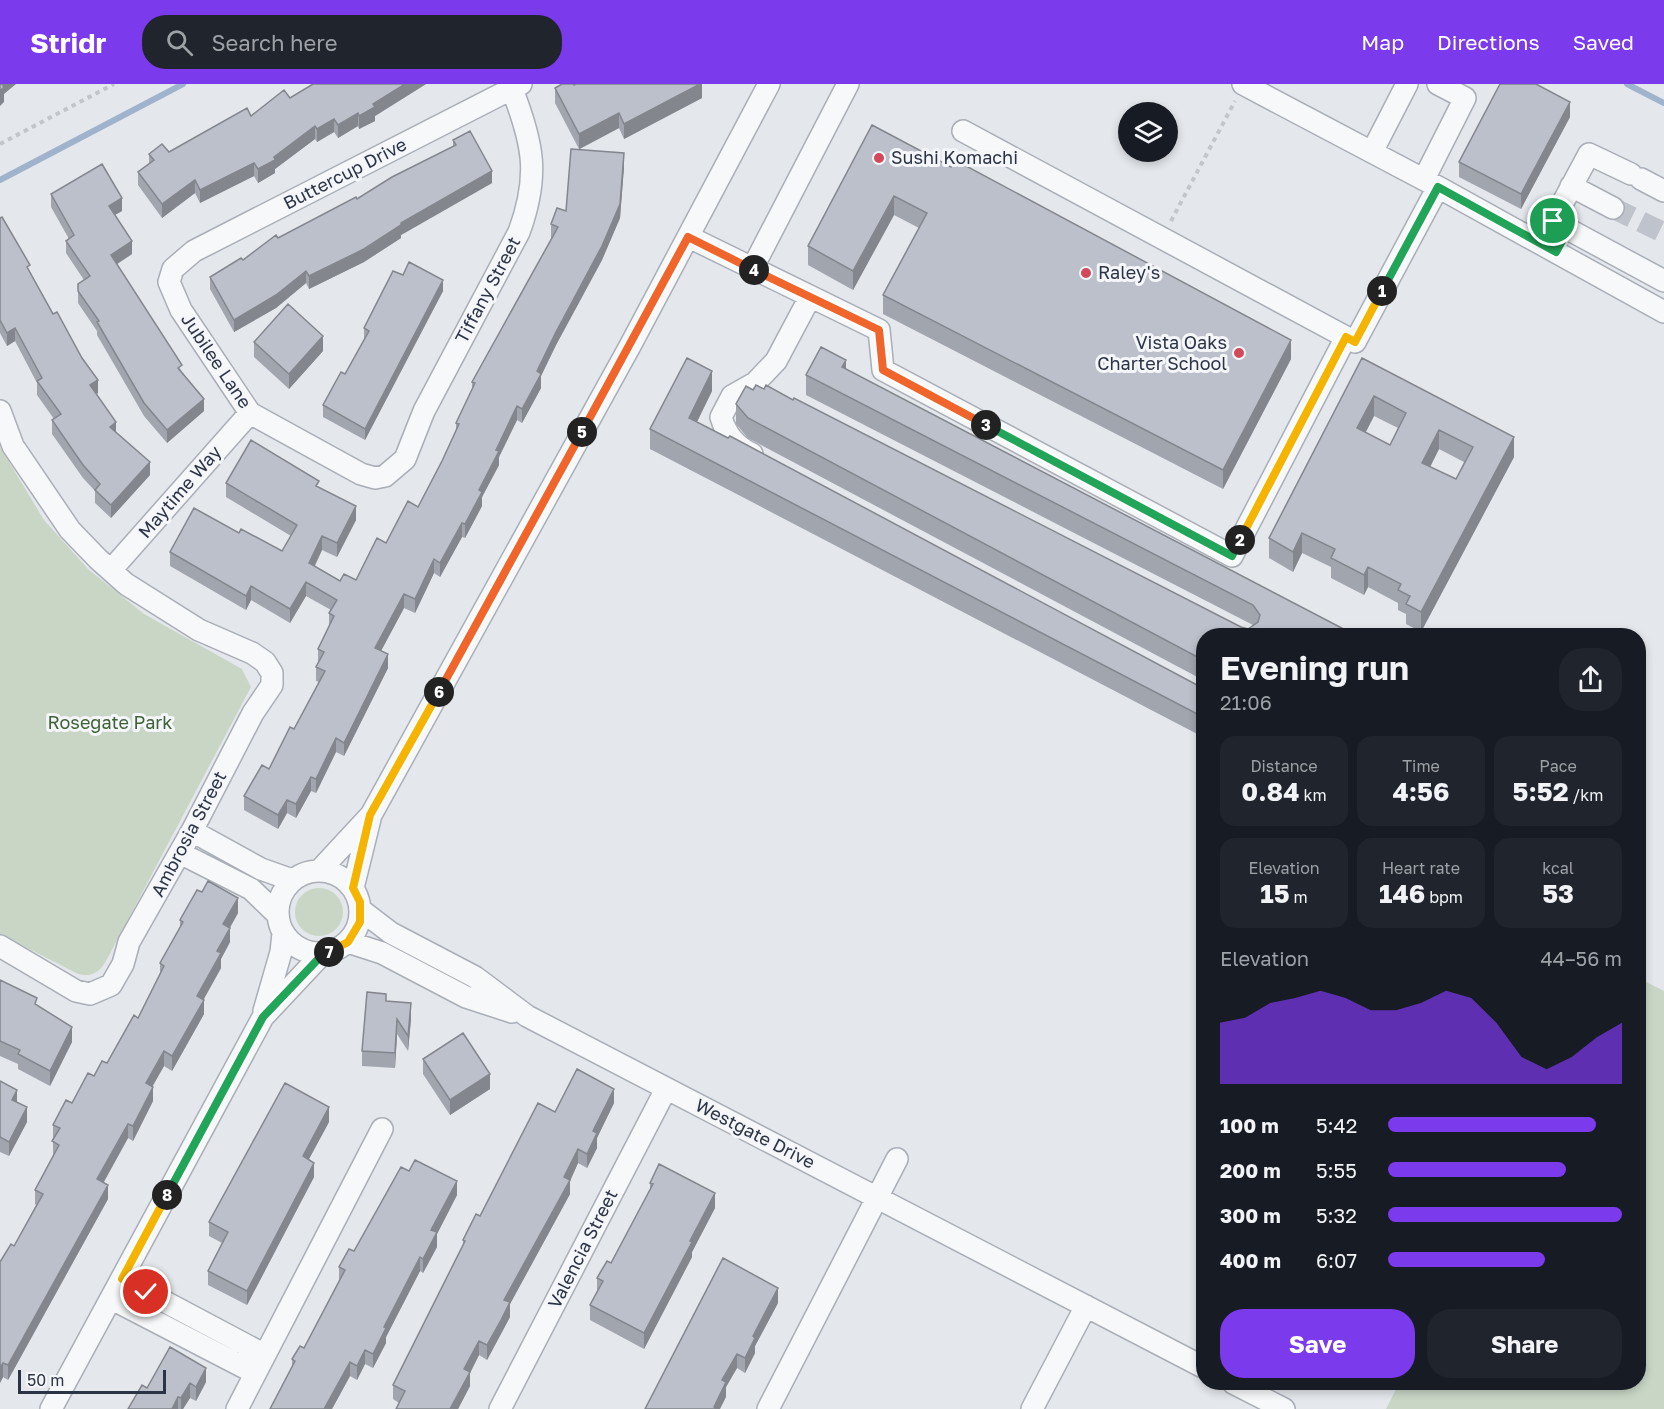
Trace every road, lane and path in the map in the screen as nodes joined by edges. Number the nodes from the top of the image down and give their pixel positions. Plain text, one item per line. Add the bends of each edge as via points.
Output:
1 (114, 84) edge
2 (769, 84) edge
3 (848, 84) edge
4 (1243, 84) edge
5 (1407, 84) edge
6 (1438, 84) edge
7 (517, 86) edge
8 (963, 131) dead end
9 (0, 144) edge
10 (1372, 152) junction
11 (1431, 183) junction
12 (1571, 186) junction
13 (1664, 191) edge
14 (1613, 208) tunnel mouth
15 (1145, 229) junction
16 (1568, 230) junction
17 (688, 237) junction
18 (1556, 252) junction
19 (173, 269) joint
20 (752, 269) junction
21 (1664, 281) edge
22 (810, 297) junction
23 (1664, 312) edge
24 (1346, 337) junction
25 (755, 383) junction
26 (776, 393) edge
27 (0, 411) edge
28 (250, 413) junction
29 (772, 464) edge
30 (386, 476) joint
31 (111, 570) junction
32 (370, 815) junction
33 (192, 831) junction
34 (180, 853) junction
35 (320, 870) junction
36 (292, 880) junction
37 (353, 888) junction
38 (361, 910) junction
39 (280, 923) junction
40 (348, 942) junction
41 (0, 946) edge
42 (323, 954) junction
43 (527, 1016) junction
44 (263, 1017) junction
45 (666, 1089) junction
46 (382, 1129) dead end
47 (897, 1159) dead end
48 (877, 1197) junction
49 (122, 1279) junction
50 (112, 1299) junction
51 (1086, 1306) junction
52 (1196, 1363) edge
53 (260, 1364) junction
54 (1247, 1390) edge
55 (51, 1409) edge
56 (237, 1409) edge
57 (500, 1409) edge
58 (768, 1409) edge
59 (1032, 1409) edge
60 (1284, 1409) edge

1 - 9 path
2 - 17 street
3 - 20 street
4 - 10 street
4 - 15 path via 1172,221 1147,223
5 - 10 street
6 - 11 street via 1465,98
7 - 19 street, Buttercup Drive via 194,251
7 - 30 street, Tiffany Street via 531,155 531,191 526,213 424,411 405,459
8 - 15 street
10 - 11 street
11 - 18 street
11 - 24 street via 1355,342
12 - 13 street via 1589,154
12 - 14 street
12 - 16 street via 1553,221
15 - 24 street
16 - 18 street
16 - 21 street
17 - 20 street
17 - 32 street
18 - 23 street
19 - 28 street, Jubilee Lane via 170,282 178,304
20 - 22 street
22 - 24 street via 879,330 883,370 1232,556
22 - 25 street via 777,361
25 - 26 street
25 - 29 street via 732,396 721,417 724,430 740,448
27 - 31 street via 13,446 70,530
28 - 30 street, Jubilee Lane via 361,474
28 - 31 street, Maytime Way
31 - 33 street, Ambrosia Street via 126,584 199,630 252,652 272,673 272,685 253,713
32 - 35 street
32 - 37 street
33 - 34 street, Ambrosia Street
33 - 36 street via 261,869
34 - 39 street via 251,889
34 - 41 street, Ambrosia Street via 129,942 111,985 101,991 76,991
35 - 36 street
35 - 37 street via 338,875
36 - 39 street via 279,901
37 - 38 street
38 - 40 street via 360,922
38 - 43 street, Westgate Drive via 392,933 475,977
39 - 42 street via 300,949
39 - 44 street via 281,952
40 - 42 street
40 - 43 street, Westgate Drive via 382,953 466,997
42 - 44 street
43 - 45 street, Westgate Drive
44 - 49 street
45 - 48 street, Westgate Drive
45 - 57 street, Valencia Street
46 - 53 street
47 - 48 street
48 - 51 street, Westgate Drive
48 - 58 street
49 - 50 street
49 - 53 street
50 - 53 street
50 - 55 street
51 - 52 street, Westgate Drive
51 - 59 street
53 - 56 street
54 - 60 street

